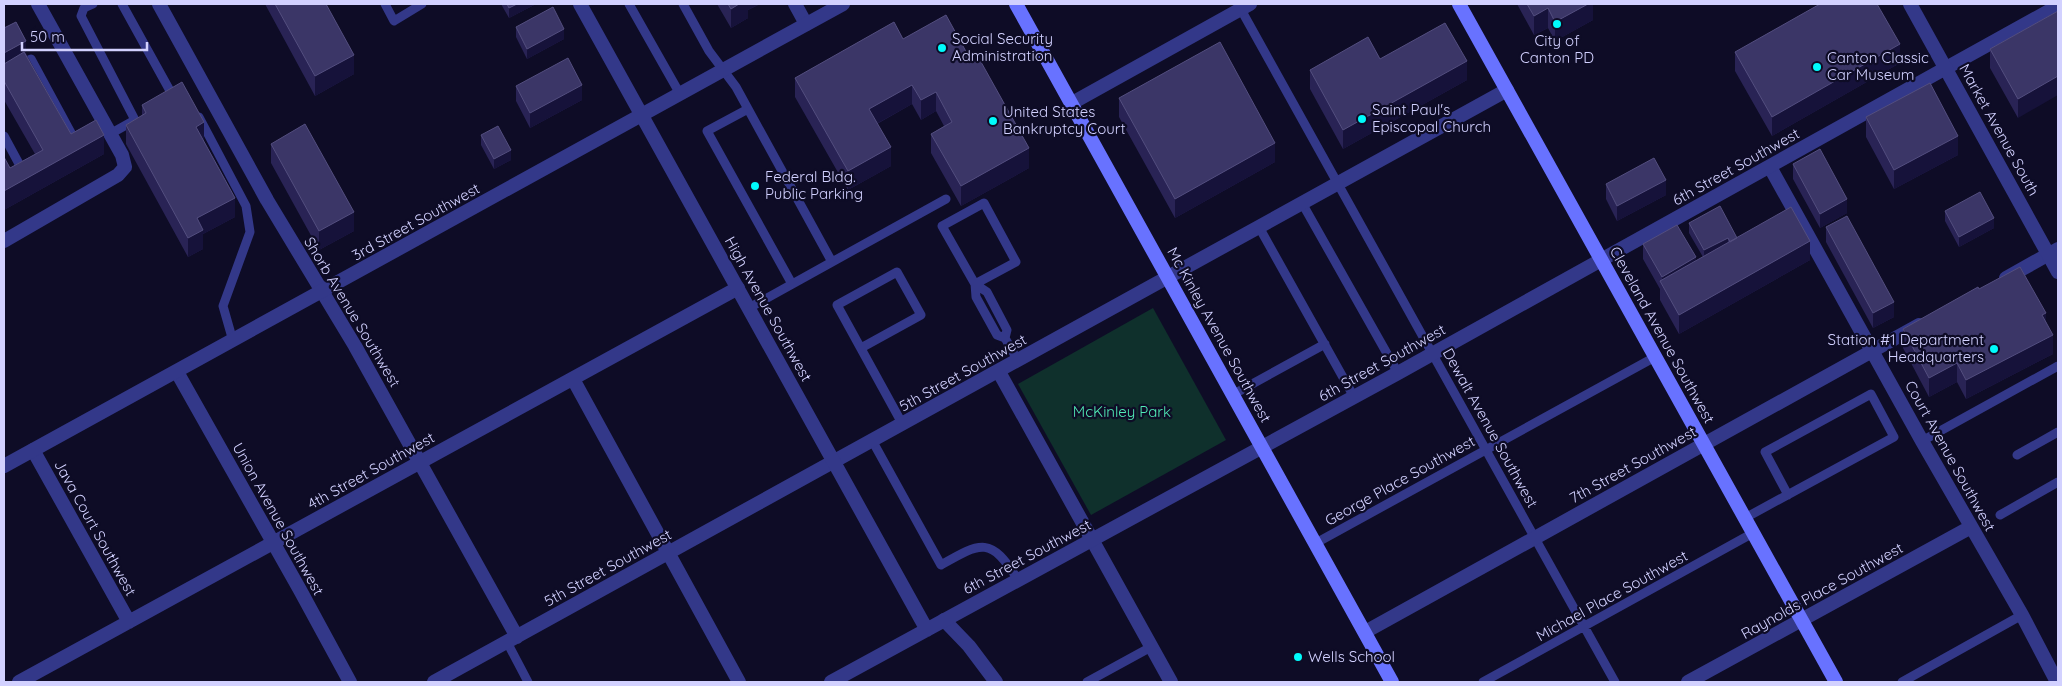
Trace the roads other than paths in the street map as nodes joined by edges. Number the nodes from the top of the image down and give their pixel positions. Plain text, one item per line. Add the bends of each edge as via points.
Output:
1 (38, 4) edge
2 (93, 4) edge
3 (122, 4) edge
4 (159, 4) edge
5 (385, 4) edge
6 (422, 4) edge
7 (580, 4) edge
8 (629, 4) edge
9 (683, 4) edge
10 (795, 4) edge
11 (843, 4) edge
12 (1016, 4) edge
13 (1459, 4) edge
14 (1910, 4) edge
15 (1243, 6) edge
16 (2058, 6) edge
17 (806, 24) junction
18 (1946, 68) junction
19 (723, 70) junction
20 (4, 73) edge
21 (1507, 90) junction
22 (680, 94) junction
23 (174, 98) edge
24 (1072, 103) junction
25 (193, 105) edge
26 (748, 109) junction
27 (641, 115) junction
28 (110, 134) junction
29 (4, 136) edge
30 (78, 145) edge
31 (1770, 167) junction
32 (24, 174) edge
33 (1338, 182) junction
34 (946, 199) dead end
35 (1302, 203) junction
36 (1259, 227) junction
37 (4, 241) edge
38 (2054, 252) edge
39 (1602, 260) junction
40 (832, 262) junction
41 (2058, 272) edge
42 (1169, 277) junction
43 (792, 284) junction
44 (975, 284) junction
45 (1991, 286) edge
46 (738, 288) junction
47 (322, 292) junction
48 (749, 308) junction
49 (1932, 318) edge
50 (233, 341) junction
51 (1325, 344) junction
52 (861, 348) junction
53 (1872, 350) junction
54 (1433, 354) junction
55 (1655, 357) junction
56 (1018, 361) junction
57 (2058, 366) edge
58 (176, 372) junction
59 (999, 372) junction
60 (1398, 373) junction
61 (573, 379) junction
62 (1234, 394) junction
63 (1354, 397) junction
64 (904, 425) junction
65 (2058, 432) edge
66 (1922, 441) junction
67 (873, 442) junction
68 (1704, 444) junction
69 (1263, 447) junction
70 (33, 450) junction
71 (1486, 450) junction
72 (2016, 455) dead end
73 (420, 463) junction
74 (835, 463) junction
75 (4, 466) edge
76 (2058, 482) edge
77 (1788, 495) junction
78 (2000, 515) dead end
79 (1745, 518) junction
80 (1971, 527) junction
81 (1753, 533) junction
82 (1535, 538) junction
83 (1092, 540) junction
84 (1316, 543) junction
85 (272, 544) junction
86 (669, 553) junction
87 (1018, 580) junction
88 (2022, 615) junction
89 (944, 620) junction
90 (1802, 620) junction
91 (129, 622) junction
92 (1585, 627) junction
93 (926, 630) junction
94 (1365, 632) junction
95 (512, 640) junction
96 (1151, 647) junction
97 (20, 682) edge
98 (350, 682) edge
99 (434, 682) edge
100 (528, 682) edge
101 (739, 682) edge
102 (832, 682) edge
103 (996, 682) edge
104 (1088, 682) edge
105 (1171, 682) edge
106 (1392, 682) edge
107 (1483, 682) edge
108 (1615, 682) edge
109 (1688, 682) edge
110 (1836, 682) edge
111 (1902, 682) edge
112 (2057, 682) edge

1 - 28 street
2 - 28 lane via 84,8 81,16 139,118
3 - 23 lane
4 - 47 street, Shorb Avenue Southwest via 267,200
5 - 6 lane via 394,21
7 - 27 street, High Avenue Southwest
8 - 22 lane
9 - 19 lane
10 - 17 street
11 - 17 street, 3rd Street Southwest
12 - 24 main road, Mc Kinley Avenue Southwest
13 - 21 main road, Cleveland Avenue Southwest
14 - 18 street, Market Avenue South
15 - 24 street
15 - 33 lane, Dewalt Avenue Southwest
16 - 18 street, 6th Street Southwest
17 - 19 street, 3rd Street Southwest
18 - 31 street, 6th Street Southwest
18 - 38 street, Market Avenue South
19 - 22 street, 3rd Street Southwest
19 - 26 lane
20 - 30 lane via 31,59
21 - 33 street, 5th Street Southwest
21 - 39 main road, Cleveland Avenue Southwest
22 - 27 street, 3rd Street Southwest
24 - 42 main road, Mc Kinley Avenue Southwest
25 - 50 lane via 246,206 250,232 223,306
26 - 40 lane
26 - 43 lane via 707,131
27 - 46 street, High Avenue Southwest
27 - 47 street, 3rd Street Southwest
28 - 37 street via 122,155 125,168 118,176
29 - 32 lane
31 - 39 street, 6th Street Southwest
31 - 53 street, Court Avenue Southwest
33 - 35 street, 5th Street Southwest
33 - 54 lane, Dewalt Avenue Southwest
34 - 40 lane
35 - 36 street, 5th Street Southwest
35 - 60 lane
36 - 42 street, 5th Street Southwest
36 - 51 lane
38 - 41 street, Market Avenue South
38 - 45 street
39 - 54 street, 6th Street Southwest
39 - 55 main road, Cleveland Avenue Southwest
40 - 43 lane
42 - 56 street, 5th Street Southwest
42 - 62 main road, Mc Kinley Avenue Southwest
43 - 48 lane
44 - 44 lane via 1016,262 984,203 942,226
44 - 56 lane via 976,297 997,335 1006,338
46 - 48 street, High Avenue Southwest
46 - 61 street, 4th Street Southwest
47 - 50 street, 3rd Street Southwest
47 - 73 street, Shorb Avenue Southwest
48 - 74 street, High Avenue Southwest
49 - 53 street, 7th Street Southwest
50 - 58 street, 3rd Street Southwest
51 - 62 lane
51 - 63 lane
52 - 52 lane via 837,305 897,272 921,315
52 - 64 lane
53 - 66 street, Court Avenue Southwest
53 - 68 street, 7th Street Southwest
54 - 60 street, 6th Street Southwest
54 - 71 lane, Dewalt Avenue Southwest
55 - 68 main road, Cleveland Avenue Southwest
55 - 71 lane, George Place Southwest
56 - 59 street, 5th Street Southwest
57 - 66 lane
58 - 70 street, 3rd Street Southwest
58 - 85 street, Union Avenue Southwest
59 - 64 street, 5th Street Southwest
59 - 83 street
60 - 63 street, 6th Street Southwest
61 - 73 street, 4th Street Southwest
61 - 86 street
62 - 69 main road, Mc Kinley Avenue Southwest
63 - 69 street, 6th Street Southwest
64 - 67 street, 5th Street Southwest
65 - 72 lane
66 - 80 street, Court Avenue Southwest
67 - 74 street, 5th Street Southwest
67 - 87 lane via 941,566 972,548 990,548 1006,560
68 - 79 main road, Cleveland Avenue Southwest
68 - 82 street, 7th Street Southwest
69 - 83 street, 6th Street Southwest
69 - 84 main road, Mc Kinley Avenue Southwest
70 - 75 street, 3rd Street Southwest
70 - 91 street, Java Court Southwest
71 - 82 lane, Dewalt Avenue Southwest
71 - 84 lane, George Place Southwest
73 - 85 street, 4th Street Southwest
73 - 95 street, Shorb Avenue Southwest
74 - 86 street, 5th Street Southwest
74 - 93 street, High Avenue Southwest
76 - 78 lane
77 - 77 lane via 1894,437 1871,394 1765,452
77 - 79 lane
79 - 81 main road, Cleveland Avenue Southwest
80 - 88 street, Court Avenue Southwest
80 - 90 street, Raynolds Place Southwest
81 - 90 main road, Cleveland Avenue Southwest
81 - 92 lane, Michael Place Southwest
82 - 92 lane, Dewalt Avenue Southwest
82 - 94 street, 7th Street Southwest
83 - 87 street, 6th Street Southwest
83 - 96 street
84 - 94 main road, Mc Kinley Avenue Southwest
85 - 91 street, 4th Street Southwest
85 - 98 street, Union Avenue Southwest
86 - 95 street, 5th Street Southwest
86 - 101 street
87 - 89 street, 6th Street Southwest
88 - 111 lane
88 - 112 street, Court Avenue Southwest
89 - 93 street, 6th Street Southwest
89 - 103 street
90 - 109 street, Raynolds Place Southwest
90 - 110 main road, Cleveland Avenue Southwest
91 - 97 street, 4th Street Southwest
92 - 107 lane, Michael Place Southwest
92 - 108 lane, Dewalt Avenue Southwest
93 - 102 street, 6th Street Southwest
94 - 106 main road, Mc Kinley Avenue Southwest
95 - 99 street, 5th Street Southwest
95 - 100 lane, Shorb Avenue Southwest
96 - 104 lane
96 - 105 street

